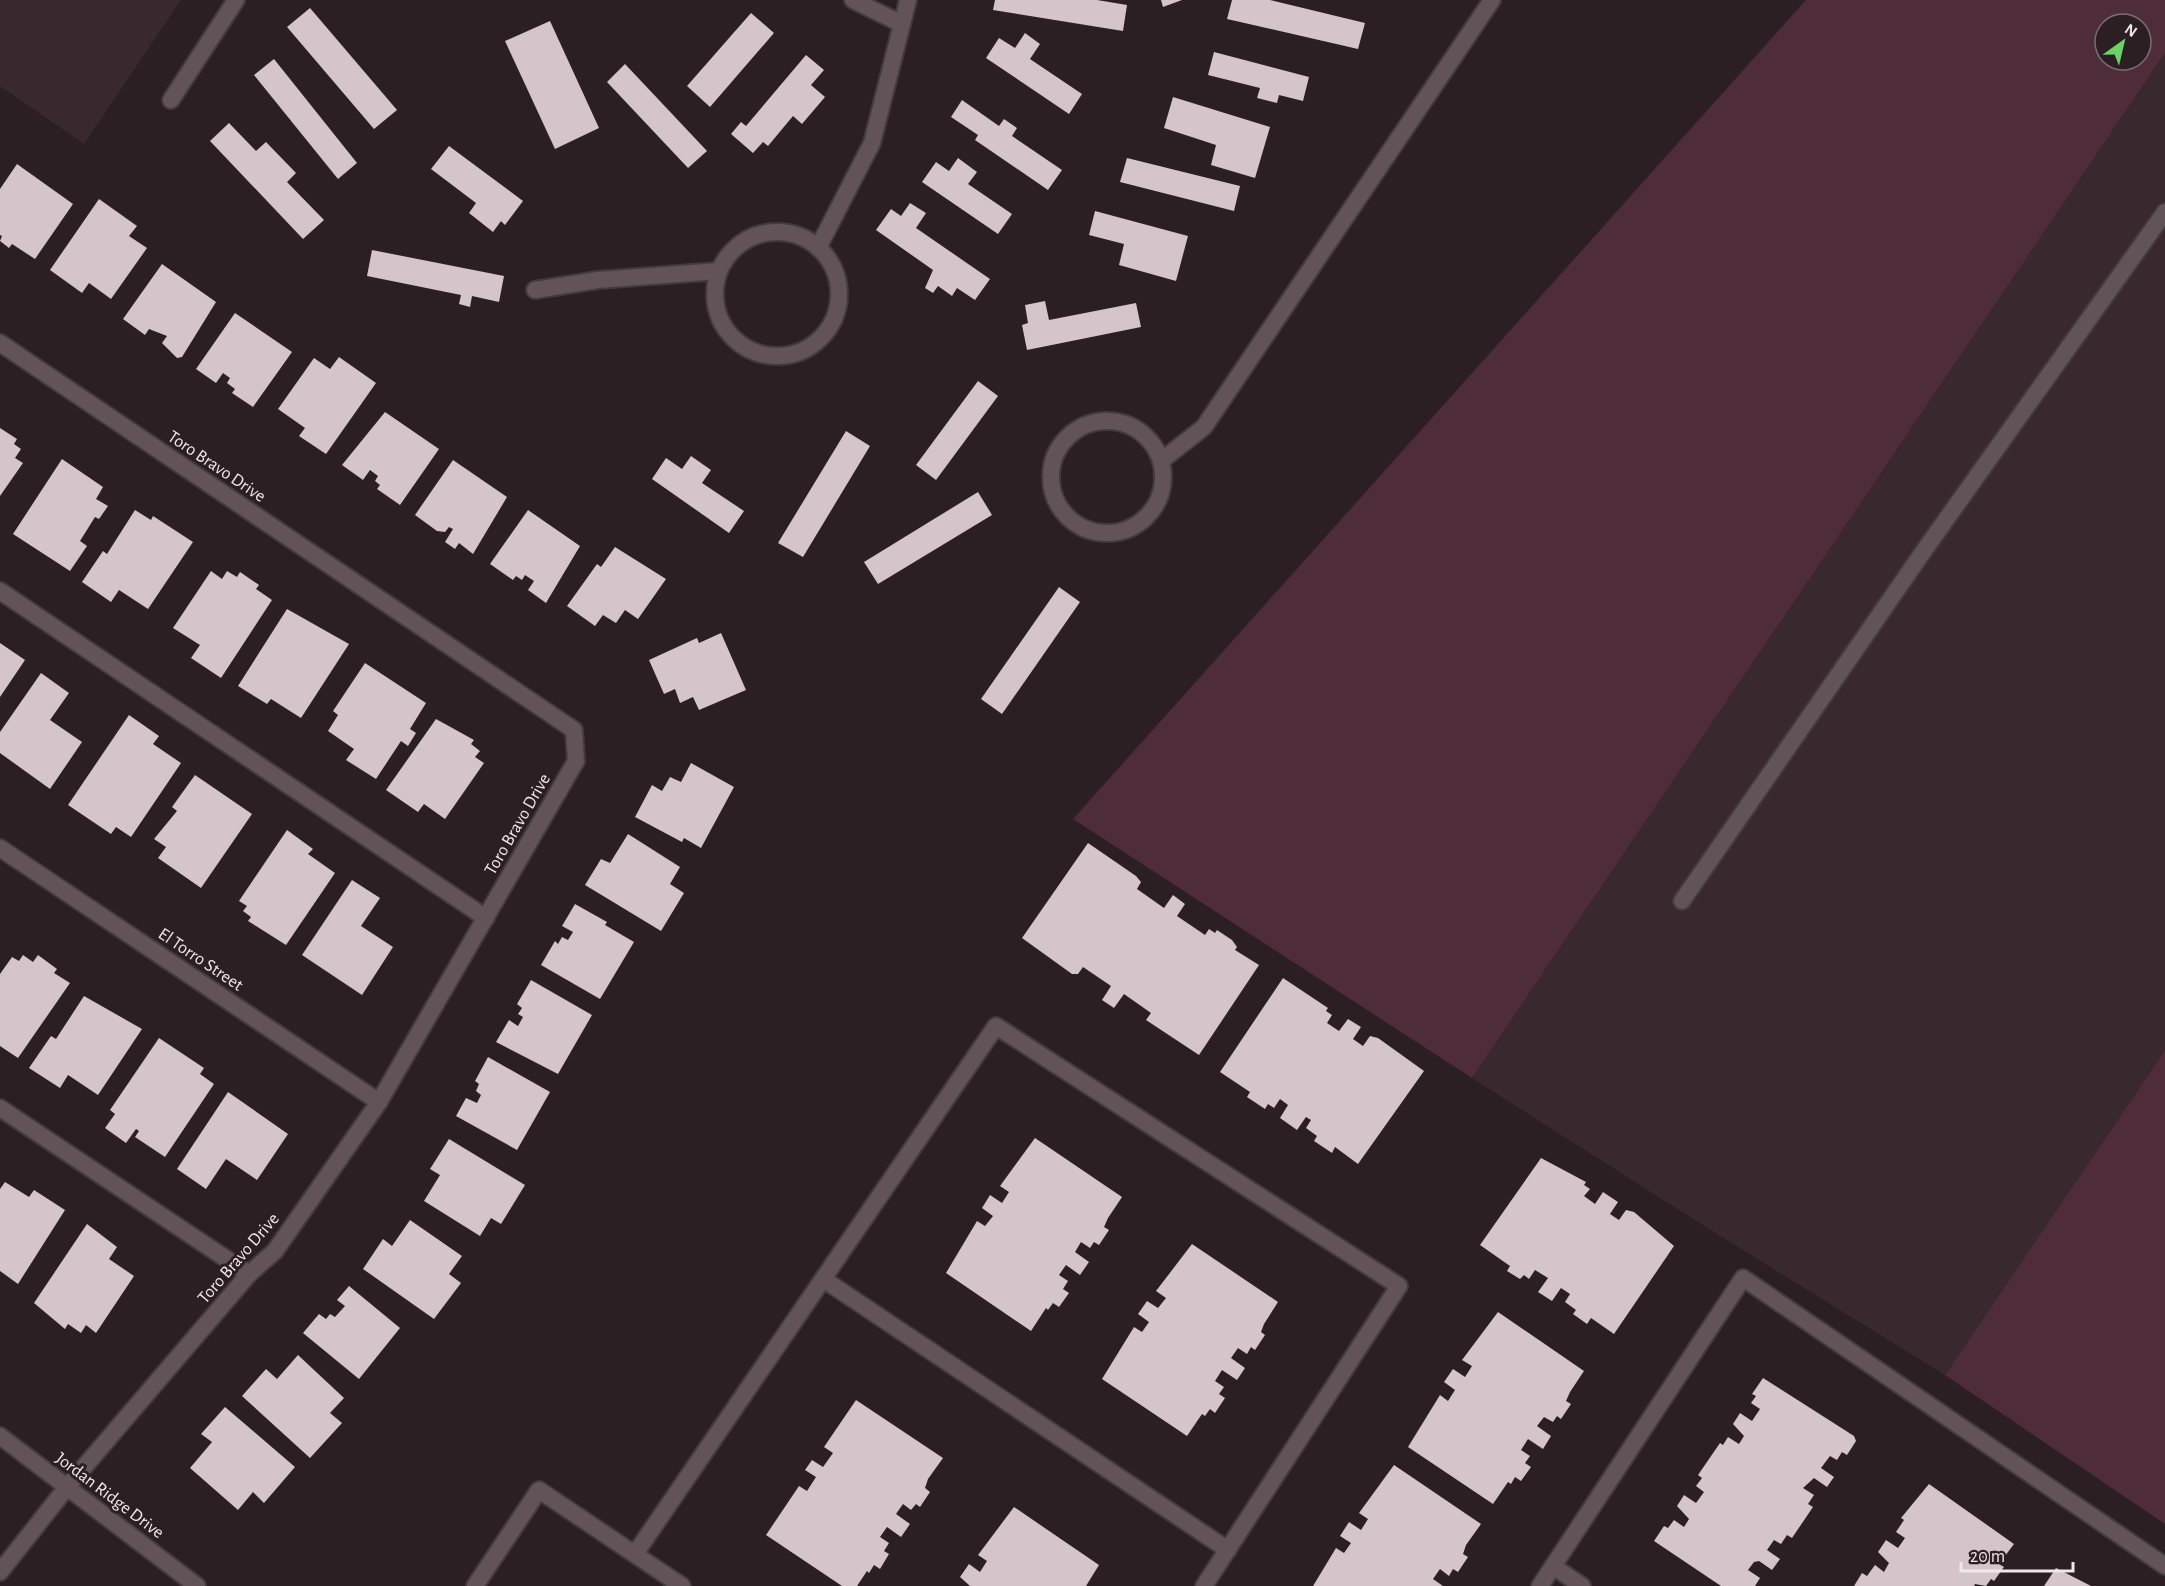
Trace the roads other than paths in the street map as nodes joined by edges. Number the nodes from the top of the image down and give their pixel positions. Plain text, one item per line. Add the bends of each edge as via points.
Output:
1 (236, 0) edge
2 (854, 0) edge
3 (908, 0) edge
4 (1492, 0) edge
5 (902, 24) junction
6 (171, 100) dead end
7 (2165, 212) edge
8 (818, 248) junction
9 (719, 271) junction
10 (535, 290) dead end
11 (0, 343) edge
12 (1161, 461) junction
13 (0, 591) edge
14 (0, 848) edge
15 (1682, 900) dead end
16 (486, 918) junction
17 (380, 1102) junction
18 (0, 1108) edge
19 (249, 1274) junction
20 (823, 1279) junction
21 (0, 1436) edge
22 (67, 1486) junction
23 (1228, 1550) junction
24 (635, 1554) junction
25 (1553, 1566) junction
26 (2165, 1566) edge
27 (0, 1572) edge
28 (196, 1586) edge
29 (475, 1586) edge
30 (682, 1586) edge
31 (1204, 1586) edge
32 (1540, 1586) edge
33 (1582, 1586) edge

1 - 6 street
2 - 5 street
3 - 5 street
4 - 12 street via 1204,427
5 - 8 street via 872,143
7 - 15 street
8 - 9 street via 789,233 769,232 733,249
8 - 9 street via 836,272 840,293 837,313 827,332 813,346 794,355 773,357 752,352 734,341 715,306 714,285
9 - 10 street via 598,280
11 - 16 street, Toro Bravo Drive via 574,730 576,761
12 - 12 street via 1152,443 1138,430 1120,422 1101,421 1083,426 1057,450 1051,467 1056,502 1067,517 1099,533 1133,527 1149,515 1160,499
13 - 16 street
14 - 17 street, El Torro Street
16 - 17 street, Toro Bravo Drive
17 - 19 street, Toro Bravo Drive via 276,1251
18 - 19 street
19 - 22 street, Toro Bravo Drive
20 - 23 street
20 - 23 street via 996,1026 1399,1286
20 - 24 street
21 - 22 street, Jordan Ridge Drive
22 - 27 street, Toro Bravo Drive
22 - 28 street, Jordan Ridge Drive
23 - 31 street
24 - 29 street via 539,1490
24 - 30 street
25 - 26 street via 1743,1278
25 - 32 street
25 - 33 street

